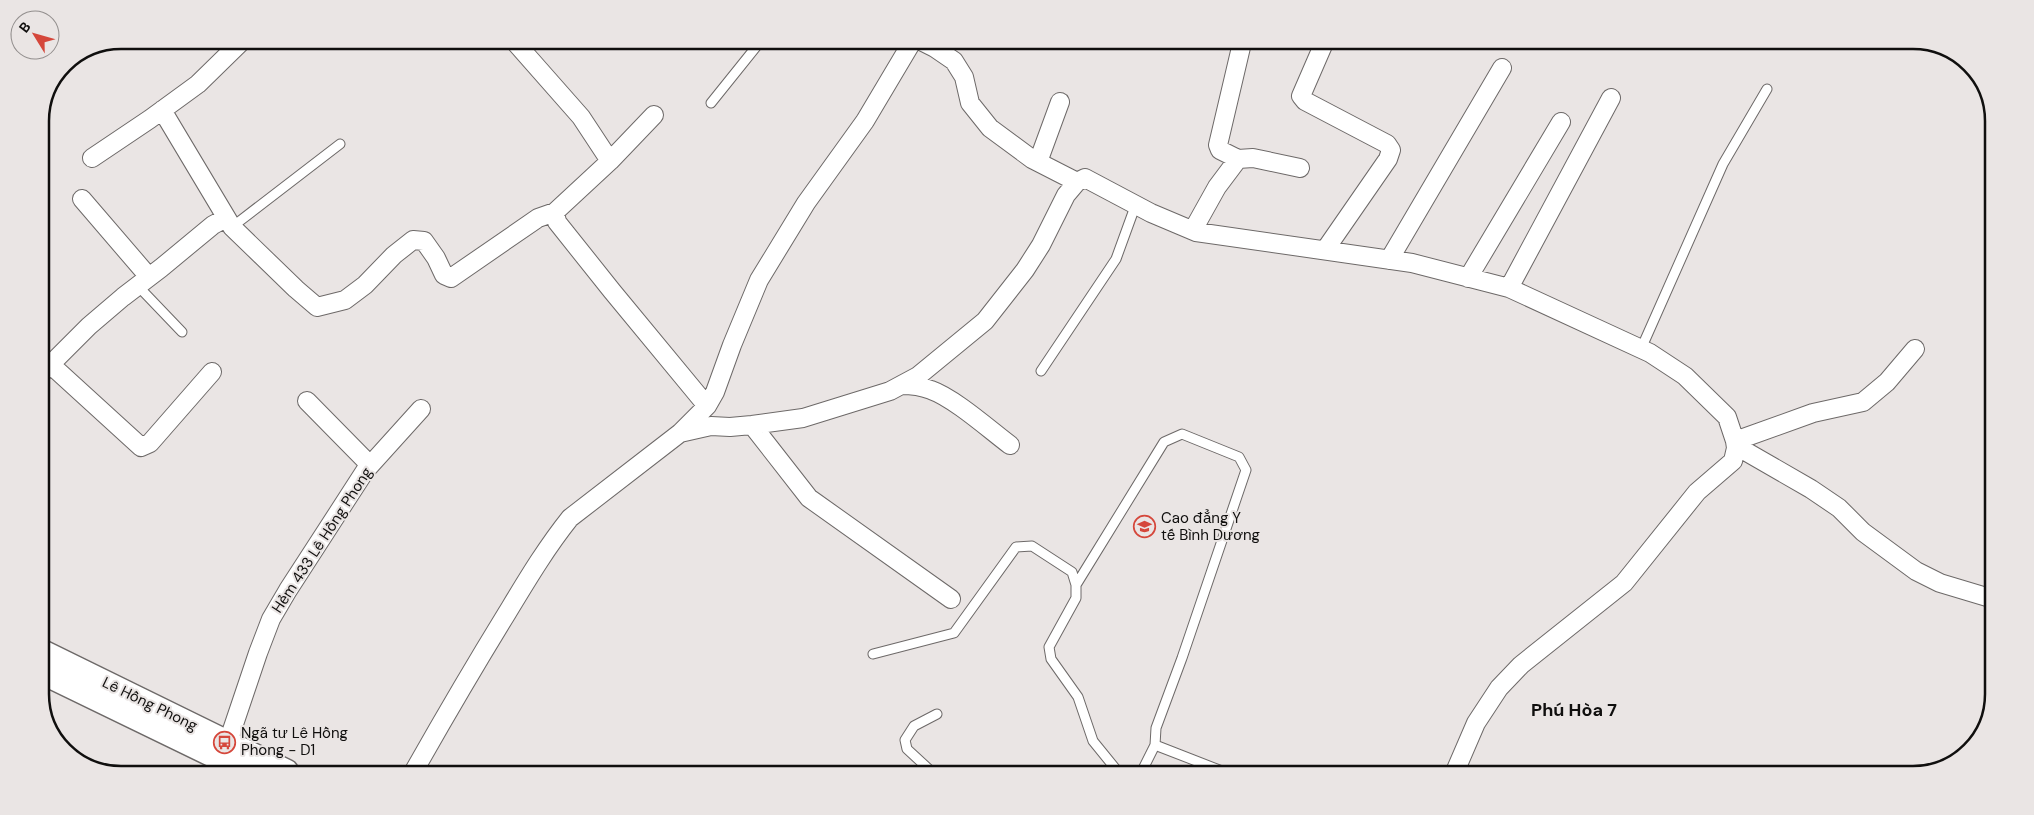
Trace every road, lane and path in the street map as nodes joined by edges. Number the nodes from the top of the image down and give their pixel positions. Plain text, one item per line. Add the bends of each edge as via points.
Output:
1 (234, 49) edge
2 (521, 49) edge
3 (754, 49) edge
4 (908, 49) edge
5 (936, 49) edge
6 (1241, 49) edge
7 (1321, 49) edge
8 (1502, 68) dead end
9 (1767, 89) dead end
10 (1611, 98) dead end
11 (1060, 102) dead end
12 (711, 103) dead end
13 (162, 110) junction
14 (654, 115) dead end
15 (1561, 122) dead end
16 (340, 144) dead end
17 (92, 158) dead end
18 (1238, 159) junction
19 (610, 161) junction
20 (1038, 162) junction
21 (1300, 168) dead end
22 (1077, 182) junction
23 (82, 199) dead end
24 (1136, 204) junction
25 (555, 212) junction
26 (229, 222) junction
27 (1193, 230) junction
28 (1325, 250) junction
29 (1389, 260) junction
30 (1468, 278) junction
31 (143, 281) junction
32 (1509, 288) junction
33 (182, 332) dead end
34 (1641, 349) junction
35 (1915, 349) dead end
36 (49, 366) edge
37 (1041, 371) dead end
38 (212, 372) dead end
39 (49, 373) edge
40 (901, 385) junction
41 (307, 401) dead end
42 (707, 406) junction
43 (421, 409) dead end
44 (752, 425) junction
45 (680, 433) junction
46 (1736, 444) junction
47 (1010, 445) dead end
48 (370, 465) junction
49 (1076, 585) junction
50 (1985, 596) edge
51 (951, 599) dead end
52 (49, 654) edge
53 (873, 654) dead end
54 (49, 676) edge
55 (937, 714) dead end
56 (228, 742) junction
57 (1155, 745) junction
58 (234, 766) edge
59 (278, 766) edge
60 (417, 766) edge
61 (925, 766) edge
62 (1113, 766) edge
63 (1144, 766) edge
64 (1209, 766) edge
65 (1457, 766) edge

1 - 13 street via 198,84
2 - 19 street via 582,117
3 - 12 lane
4 - 42 street via 865,121 806,202 759,280
5 - 20 street via 954,61 964,77 970,103 990,128
6 - 18 street via 1218,145 1220,150
7 - 28 street via 1300,96 1387,144 1391,150
8 - 29 street
9 - 34 lane via 1723,164
10 - 32 street
11 - 20 street
13 - 17 street
13 - 26 street
14 - 19 street
15 - 30 street
16 - 26 lane
18 - 21 street via 1253,158
18 - 27 street via 1217,187
19 - 25 street
20 - 22 street
22 - 24 street via 1085,178
22 - 40 street via 1066,195 1025,270 985,321 918,376
23 - 31 street
24 - 27 street
24 - 37 lane via 1116,259
25 - 26 street via 538,218 451,278 444,275 424,242 413,240 345,300 317,307
25 - 42 street via 558,222 606,284
26 - 31 street via 213,225
27 - 28 street
28 - 29 street
29 - 30 street
30 - 32 street
31 - 33 lane
31 - 36 street via 89,326
32 - 34 street
34 - 46 street via 1685,376 1713,401 1727,417
35 - 46 street via 1887,382 1862,402 1813,413
38 - 39 street via 150,443 141,447
40 - 44 street via 803,418
40 - 47 street via 933,390
41 - 48 street
42 - 45 street
43 - 48 street, Hẻm 433 Lê Hồng Phong
44 - 45 street via 711,426
44 - 51 street via 809,498
45 - 60 street via 577,512 558,532
46 - 50 street via 1818,493 1916,571 1940,583
46 - 65 street via 1733,461 1697,492 1624,583 1521,665 1499,688 1476,723
48 - 56 street, Hẻm 433 Lê Hồng Phong via 314,547 272,619
49 - 53 lane via 1072,572 1032,546 1016,548 954,633
49 - 57 lane via 1164,442 1182,434 1239,457 1246,470 1156,728
49 - 62 lane via 1076,598 1049,647 1052,659 1078,697 1093,741
52 - 56 street, Lê Hồng Phong
54 - 58 street, Lê Hồng Phong
55 - 61 lane via 914,726 905,740 907,749
56 - 59 street, Lê Hồng Phong
57 - 63 lane
57 - 64 lane

